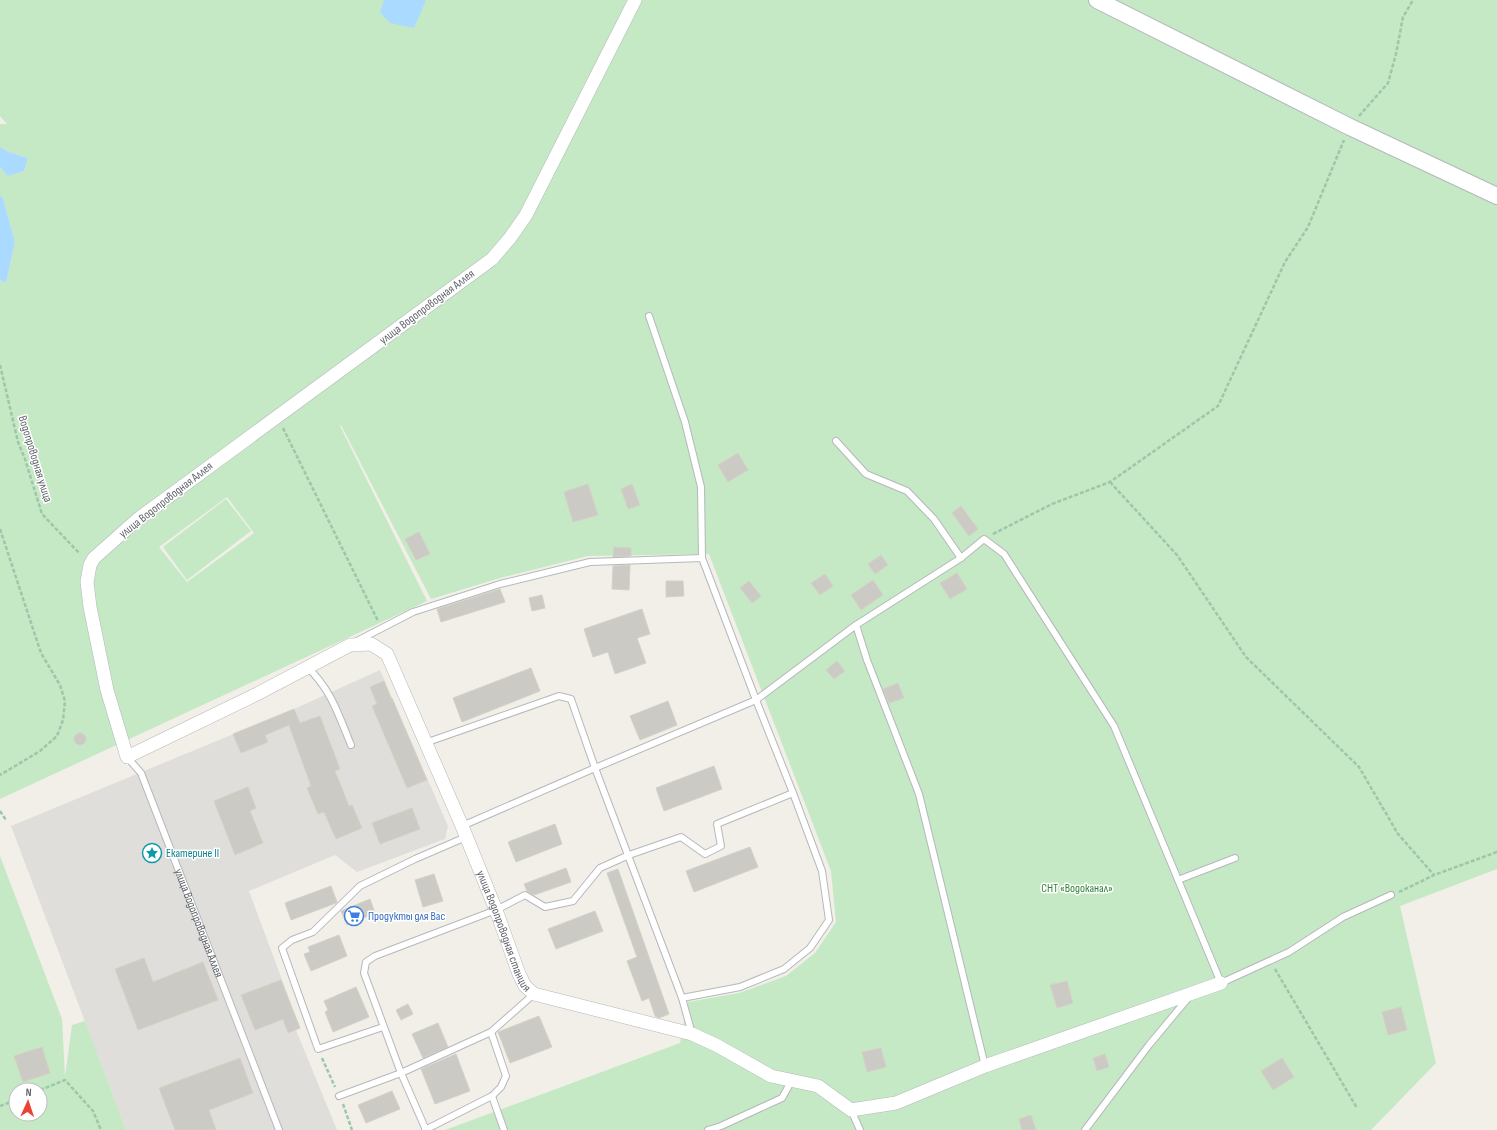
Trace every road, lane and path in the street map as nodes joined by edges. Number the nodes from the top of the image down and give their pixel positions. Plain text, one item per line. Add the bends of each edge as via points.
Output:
1 (635, 0) edge
2 (1097, 0) edge
3 (1413, 0) edge
4 (1350, 126) junction
5 (1497, 196) edge
6 (649, 316) dead end
7 (0, 365) edge
8 (278, 418) junction
9 (836, 441) dead end
10 (1110, 482) junction
11 (0, 528) edge
12 (999, 530) dead end
13 (702, 558) junction
14 (961, 558) junction
15 (90, 565) junction
16 (856, 625) junction
17 (382, 628) junction
18 (350, 645) junction
19 (307, 667) junction
20 (756, 700) junction
21 (425, 743) junction
22 (351, 745) dead end
23 (128, 757) junction
24 (595, 768) junction
25 (0, 775) edge
26 (793, 793) junction
27 (0, 811) edge
28 (6, 820) dead end
29 (464, 832) junction
30 (1497, 852) edge
31 (629, 855) junction
32 (1235, 858) dead end
33 (1434, 875) junction
34 (1178, 880) junction
35 (1391, 895) joint
36 (496, 910) junction
37 (1270, 960) junction
38 (1221, 983) junction
39 (1192, 992) junction
40 (534, 994) junction
41 (682, 998) junction
42 (383, 1027) junction
43 (491, 1032) junction
44 (692, 1034) junction
45 (985, 1066) junction
46 (401, 1073) junction
47 (792, 1080) junction
48 (48, 1087) edge
49 (339, 1096) dead end
50 (492, 1096) junction
51 (1357, 1108) dead end
52 (851, 1110) junction
53 (101, 1130) edge
54 (279, 1130) edge
55 (426, 1130) edge
56 (504, 1130) edge
57 (708, 1130) edge
58 (860, 1130) edge
59 (1085, 1130) edge

1 - 8 street, улица Водопроводная Аллея via 526,215 510,238 492,259
2 - 4 street
3 - 4 path via 1403,17 1388,83
4 - 5 street
4 - 10 path via 1308,227 1285,262 1218,406
6 - 13 lane via 684,422 701,487
7 - 15 path, Водопроводная улица via 18,442 26,459 42,514
8 - 15 street, улица Водопроводная Аллея via 138,519 94,558
8 - 17 path
9 - 14 lane via 866,474 907,491 934,519
10 - 12 path via 1052,504
10 - 33 path via 1177,556 1246,657 1359,767 1398,834
11 - 25 path via 41,653 60,685 66,701 57,736 40,751
13 - 17 lane via 590,562 500,584 413,612
13 - 20 lane
14 - 16 lane
14 - 34 lane via 984,539 1004,554 1114,726
15 - 23 street, улица Водопроводная Аллея via 90,607 107,690
16 - 20 lane
16 - 45 lane via 919,794
17 - 18 lane
18 - 19 street
18 - 21 street, улица Водопроводная станция via 370,644 387,654
19 - 22 lane via 319,678 329,693
19 - 23 street
20 - 24 lane
20 - 26 lane
21 - 24 lane via 559,696 571,699
21 - 29 street, улица Водопроводная станция
23 - 54 lane, улица Водопроводная Аллея via 142,773
24 - 29 lane
24 - 31 lane
26 - 31 lane via 717,824 722,846 705,854 681,837
26 - 41 lane via 822,871 829,920 810,948 784,969 740,988
27 - 28 path
29 - 36 street, улица Водопроводная станция
29 - 42 lane via 360,886 313,932 292,940 282,948 318,1049
30 - 33 path
31 - 36 lane via 600,868 573,901 545,907 525,895
31 - 41 lane
32 - 34 lane
33 - 35 path
34 - 38 lane
35 - 37 lane via 1343,917 1289,952
36 - 40 street, улица Водопроводная станция via 519,974 525,986
36 - 42 lane via 375,956 366,962 364,973
37 - 38 lane
37 - 51 path
38 - 39 street
39 - 45 street
39 - 59 lane
40 - 43 lane
40 - 44 street, улица Водопроводная станция
41 - 44 lane
42 - 46 lane
43 - 46 lane
43 - 50 lane via 506,1076 501,1087
44 - 47 street, улица Водопроводная станция via 772,1076
45 - 52 street via 896,1103
46 - 49 lane
46 - 55 lane
47 - 52 street, улица Водопроводная станция via 818,1086
47 - 57 lane via 782,1098
48 - 53 path via 65,1080 94,1111
50 - 55 lane
50 - 56 lane
52 - 58 lane

